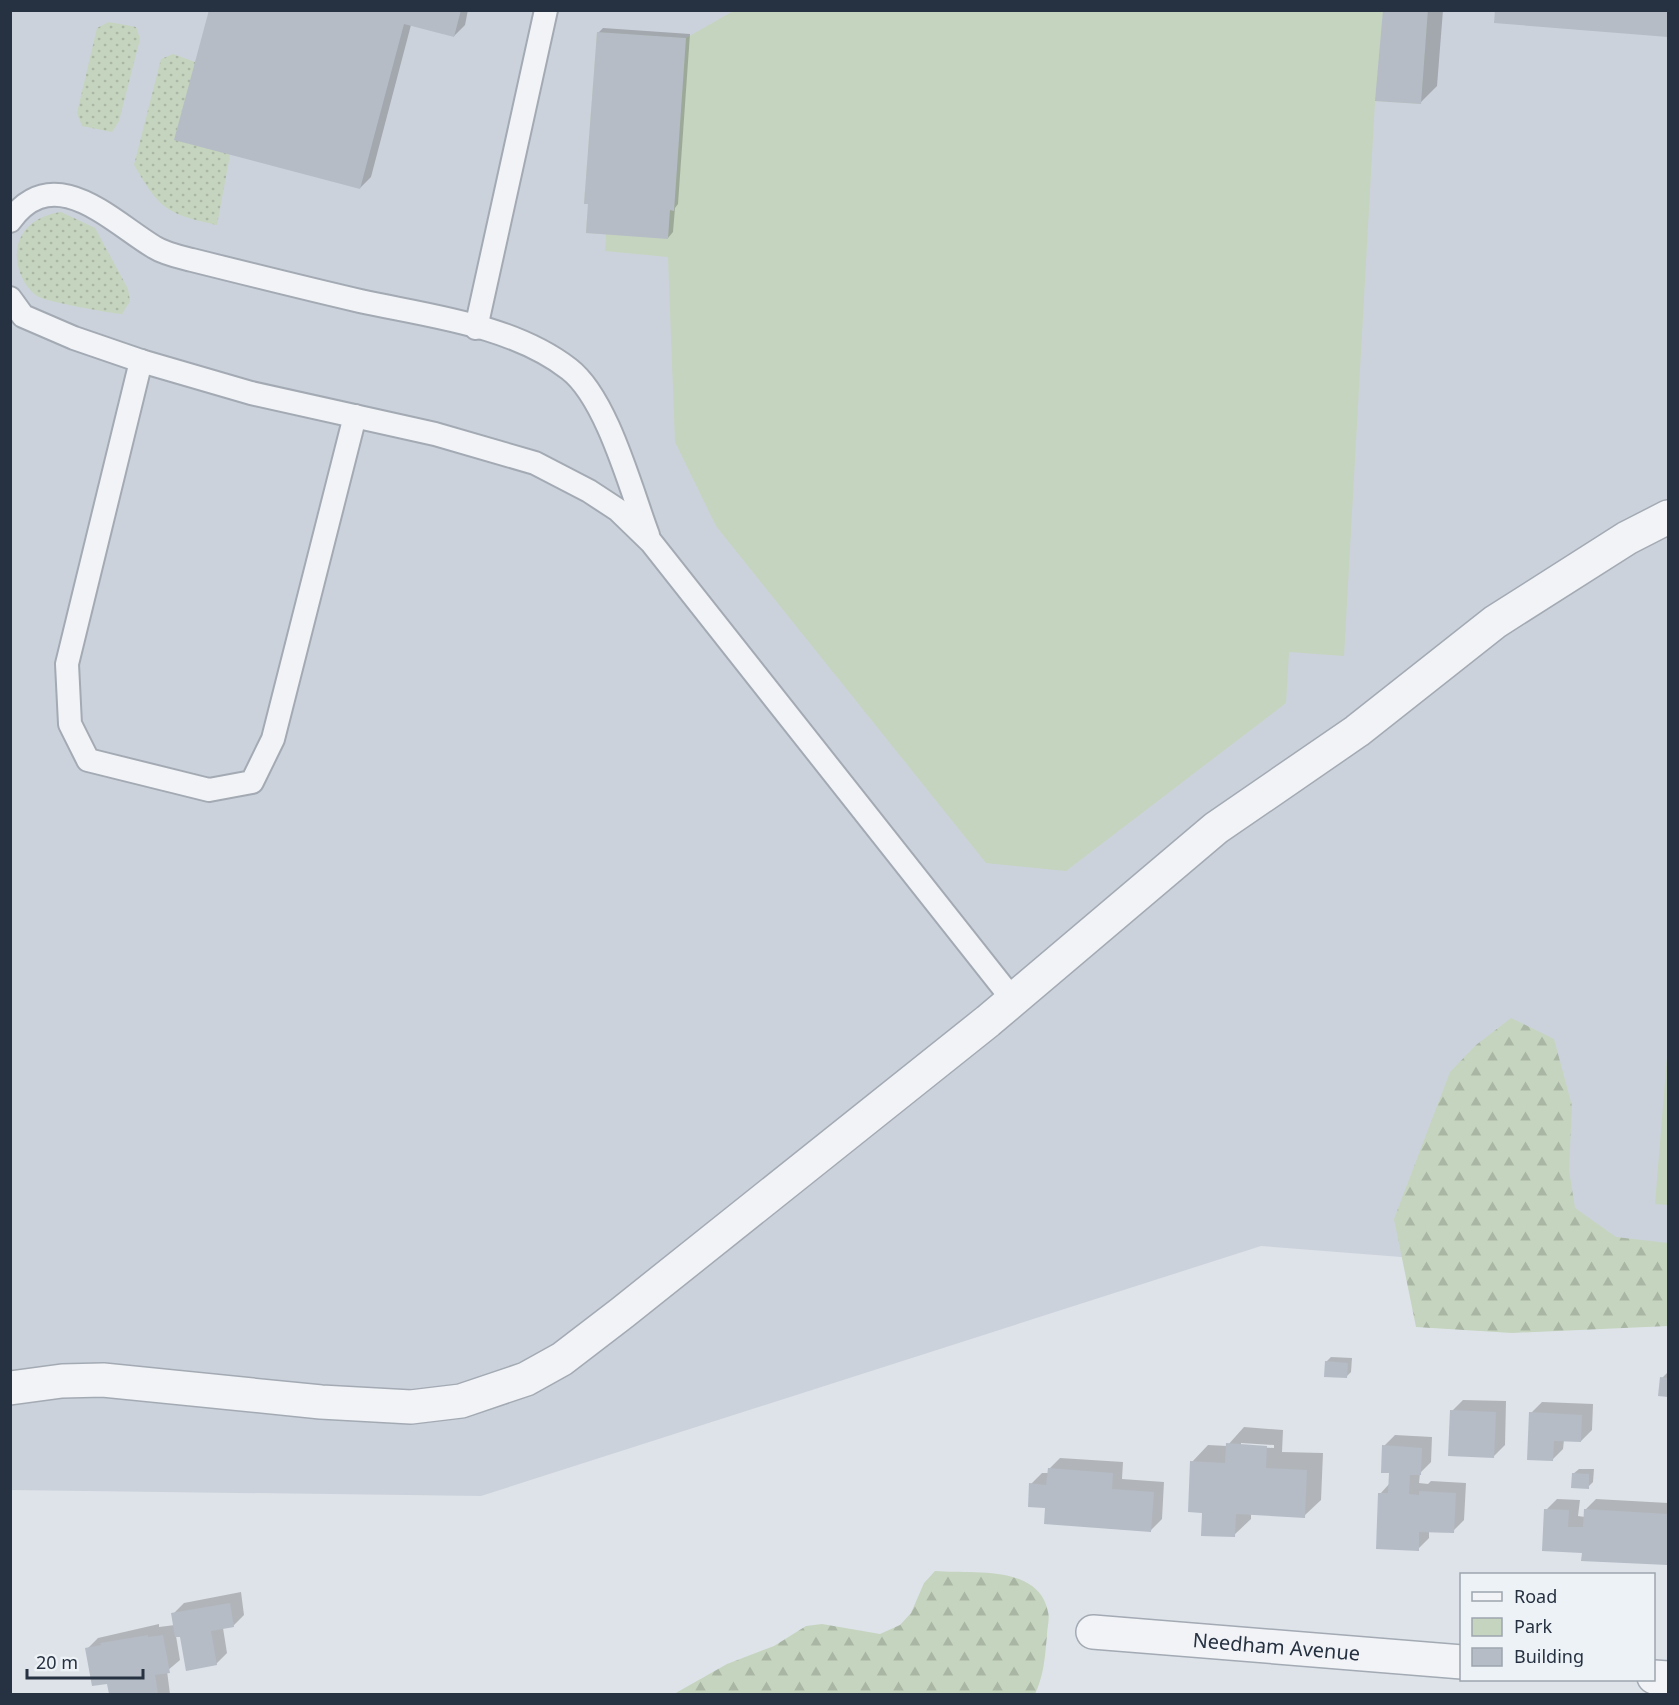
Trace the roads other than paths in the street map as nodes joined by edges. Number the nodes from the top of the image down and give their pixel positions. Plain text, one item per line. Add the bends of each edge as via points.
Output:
1 (546, 10) edge
2 (10, 221) edge
3 (10, 298) edge
4 (476, 328) junction
5 (141, 361) junction
6 (355, 416) junction
7 (1668, 517) edge
8 (651, 542) junction
9 (1013, 1000) junction
10 (10, 1388) edge
11 (1093, 1632) dead end
12 (1460, 1662) edge

1 - 4 lane
2 - 4 lane via 26,202 46,196 69,196 91,203 156,249
3 - 5 lane via 23,316
4 - 8 lane via 544,351 572,371 591,395 610,431
5 - 6 lane via 251,393
5 - 6 lane via 67,664 70,724 88,760 209,790 252,782 273,739
6 - 8 lane via 535,463 589,490 618,510
7 - 9 street via 1627,538 1495,622 1357,731 1216,828
8 - 9 lane
9 - 10 street via 622,1313 562,1359 526,1379 461,1401 411,1407 103,1380
11 - 12 street, Needham Avenue

